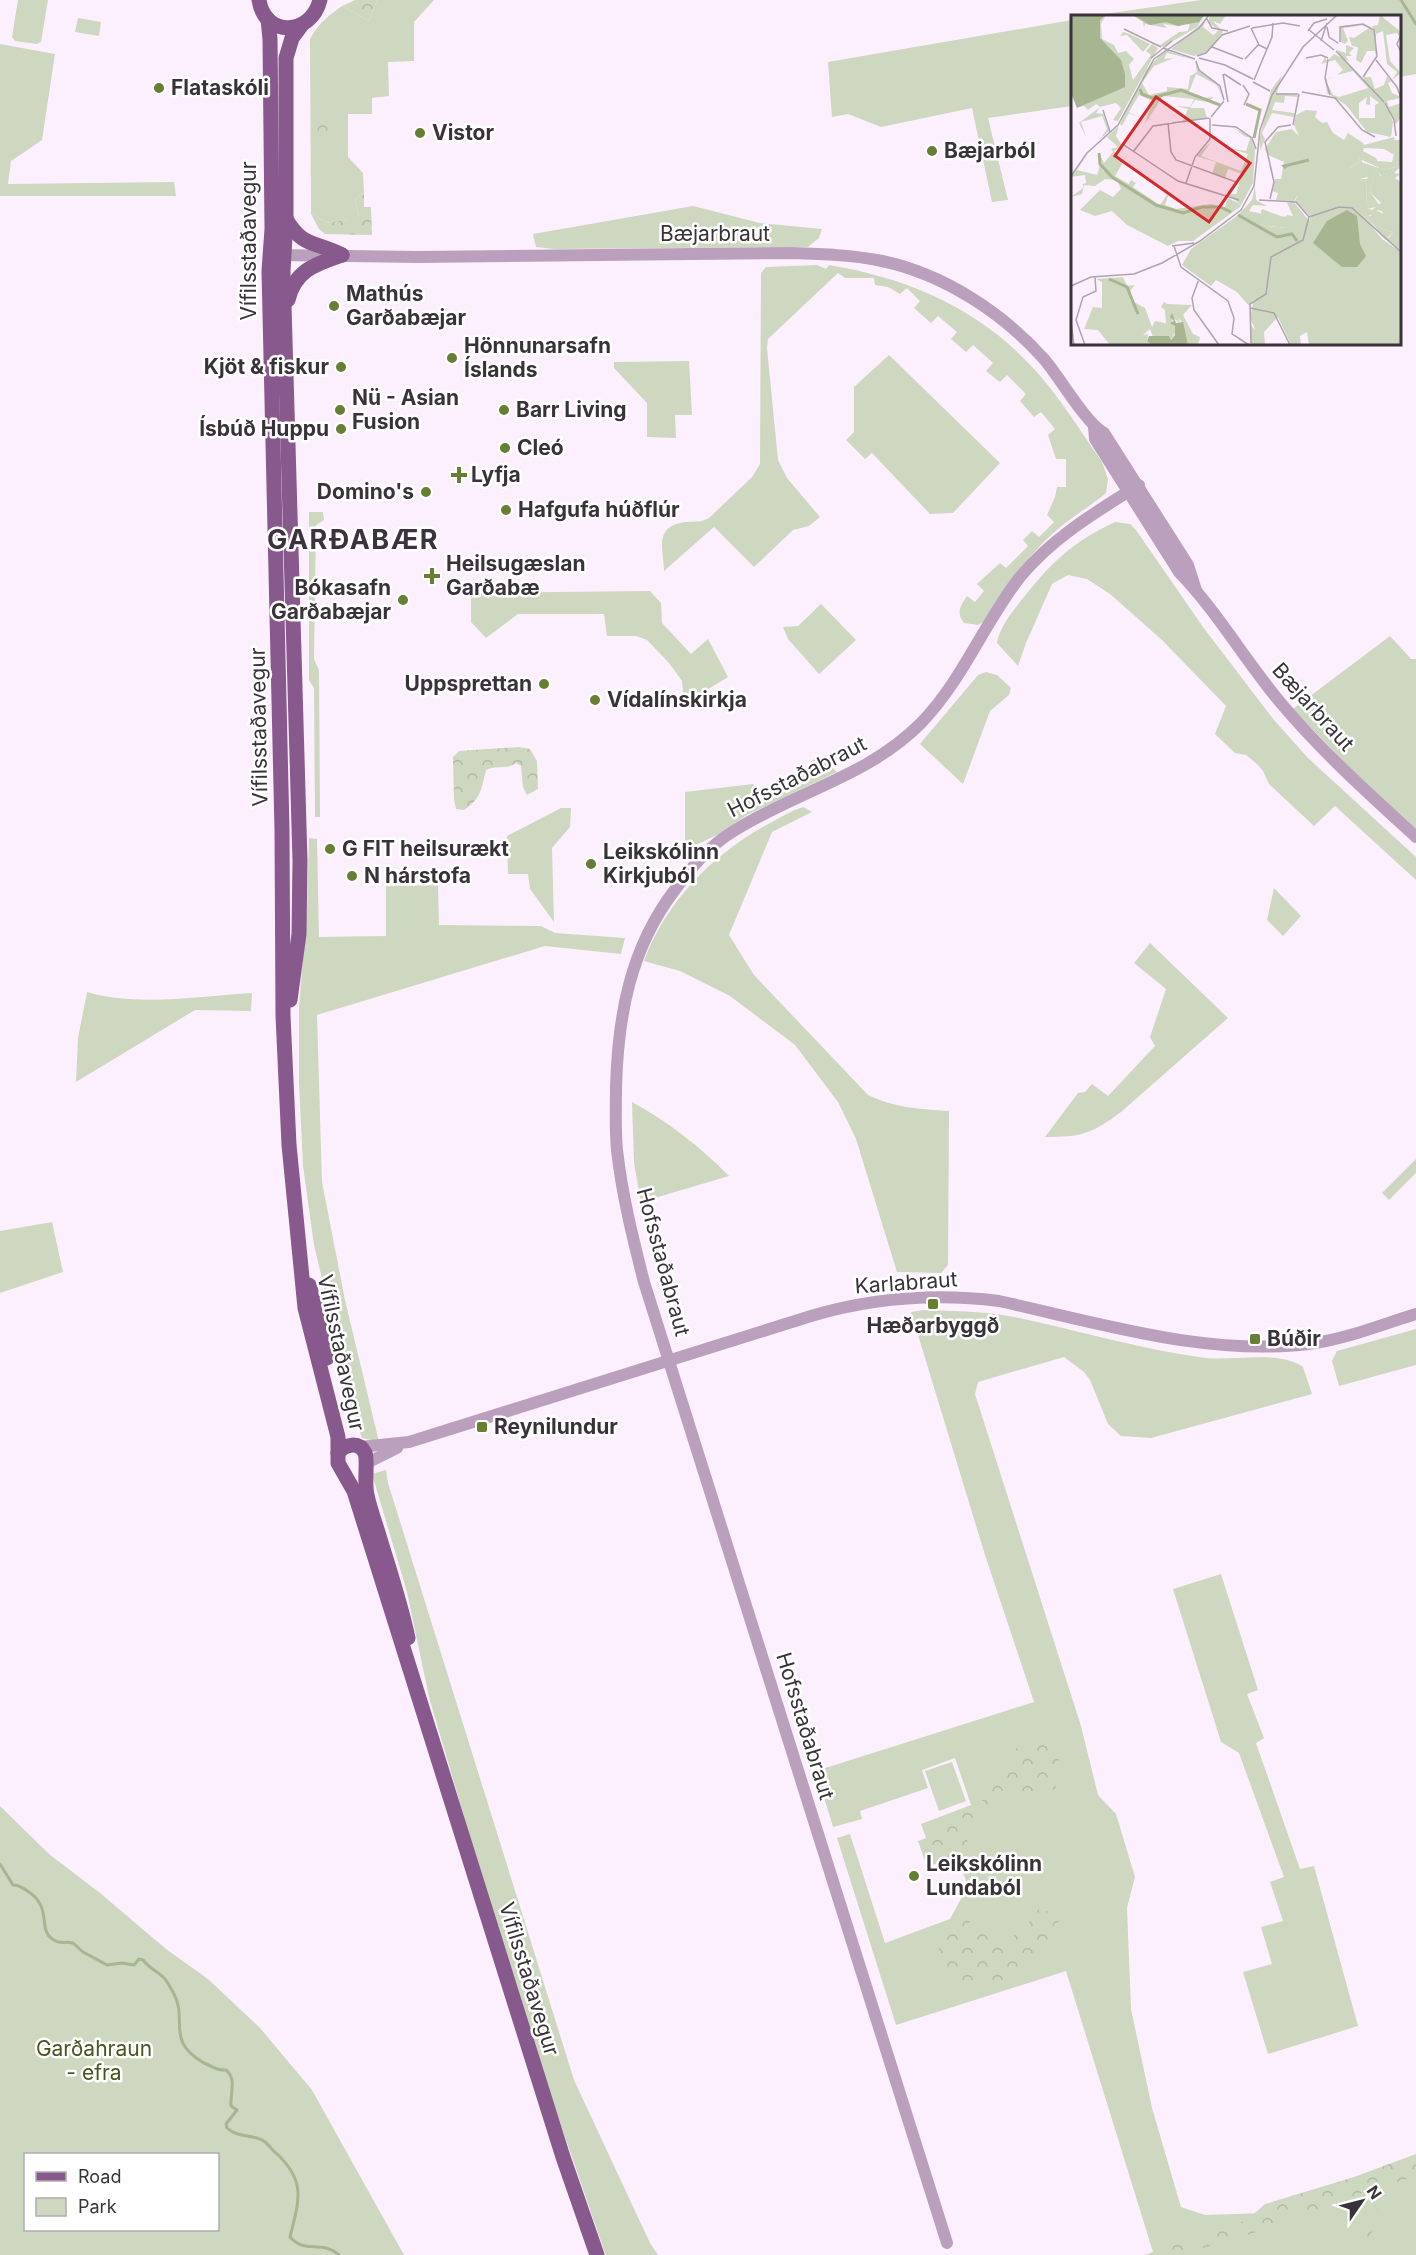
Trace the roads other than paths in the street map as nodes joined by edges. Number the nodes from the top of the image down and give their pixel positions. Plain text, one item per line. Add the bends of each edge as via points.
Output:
1 (259, 0) edge
2 (320, 0) edge
3 (268, 19) junction
4 (301, 26) junction
5 (286, 219) junction
6 (277, 255) junction
7 (342, 255) junction
8 (285, 312) junction
9 (1134, 489) junction
10 (1416, 837) edge
11 (284, 1038) junction
12 (301, 1262) junction
13 (1416, 1314) edge
14 (669, 1361) junction
15 (409, 1442) junction
16 (359, 1447) junction
17 (338, 1453) junction
18 (365, 1464) junction
19 (344, 1471) junction
20 (426, 1714) junction
21 (947, 2243) dead end
22 (597, 2255) edge

1 - 3 main road, Vífilsstaðavegur
2 - 4 main road, Vífilsstaðavegur via 313,17
3 - 4 main road via 283,27
3 - 6 main road, Vífilsstaðavegur via 272,229
4 - 5 main road, Vífilsstaðavegur via 291,38 286,58
5 - 6 main road, Vífilsstaðavegur
5 - 7 main road via 301,240
6 - 7 street, Bæjarbraut
6 - 8 main road, Vífilsstaðavegur
6 - 11 main road, Vífilsstaðavegur via 269,271
7 - 8 main road via 314,264 302,273 293,285
7 - 9 street, Bæjarbraut via 791,253 882,261 919,272 991,310 1036,350 1066,387 1094,427 1095,439
8 - 11 main road, Vífilsstaðavegur via 300,861 299,934
9 - 10 street, Bæjarbraut via 1179,572 1253,669 1304,730
9 - 14 street, Hofsstaðabraut via 1064,534 1033,562 931,711 899,743 864,766 731,833 699,859 652,922 633,966 619,1030 617,1149 636,1251
11 - 12 main road, Vífilsstaðavegur via 289,1145
12 - 16 main road, Vífilsstaðavegur via 346,1430
12 - 17 main road, Vífilsstaðavegur via 305,1308 338,1437
13 - 14 street, Karlabraut via 1312,1344 1228,1346 1184,1341 999,1301 934,1297 872,1301 831,1310
14 - 15 street, Karlabraut
14 - 21 street, Hofsstaðabraut
15 - 16 street, Karlabraut
15 - 18 street, Karlabraut
16 - 17 main road, Vífilsstaðavegur via 345,1446
16 - 18 main road, Vífilsstaðavegur via 366,1455
17 - 19 main road, Vífilsstaðavegur via 338,1463
18 - 19 main road via 353,1474
18 - 20 main road, Vífilsstaðavegur via 367,1496 402,1611
19 - 20 main road, Vífilsstaðavegur via 354,1491
20 - 22 main road, Vífilsstaðavegur

